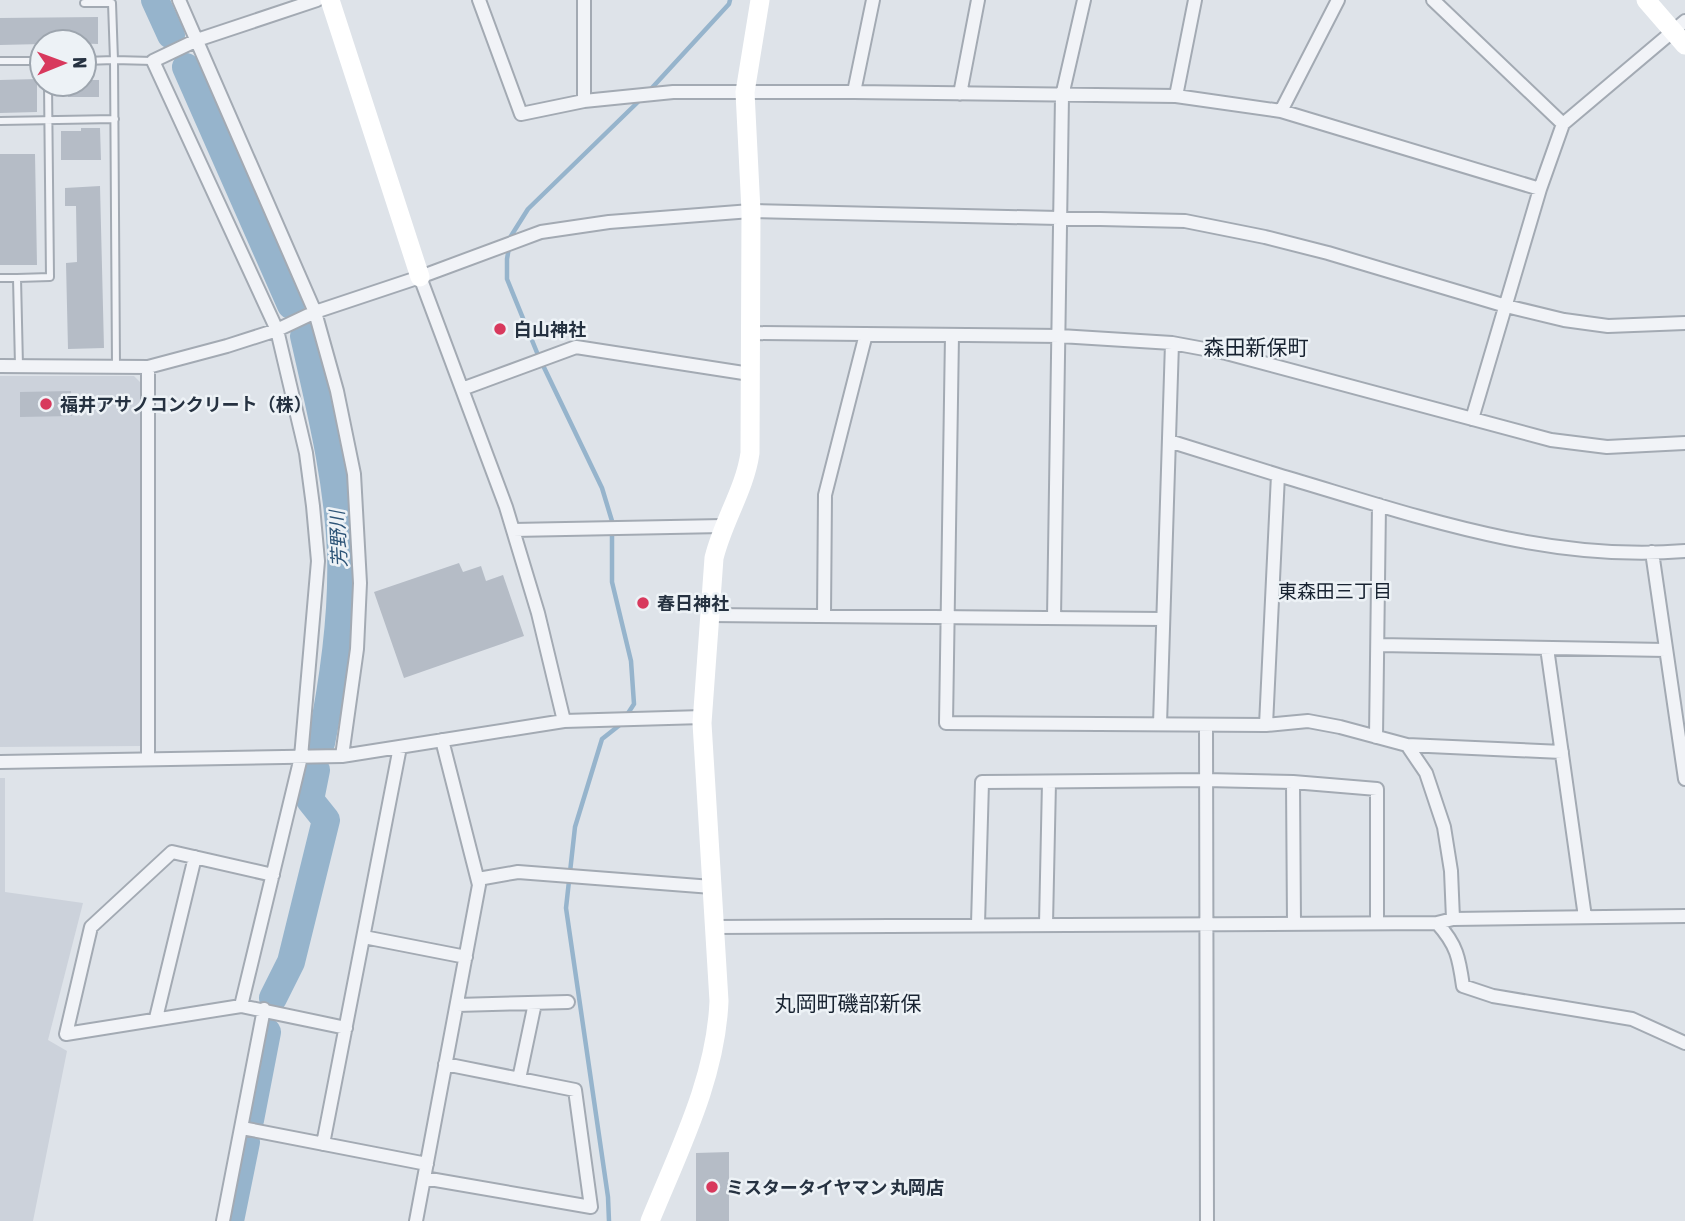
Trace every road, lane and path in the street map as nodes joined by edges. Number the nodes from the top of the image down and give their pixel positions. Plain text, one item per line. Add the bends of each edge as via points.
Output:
1 (180, 0) edge
2 (317, 0) edge
3 (330, 0) edge
4 (479, 0) edge
5 (584, 0) edge
6 (760, 0) edge
7 (873, 0) edge
8 (978, 0) edge
9 (1084, 0) edge
10 (1195, 0) edge
11 (1338, 0) edge
12 (1433, 0) edge
13 (1646, 0) edge
14 (84, 3) dead end
15 (1681, 32) edge
16 (197, 40) junction
17 (114, 60) junction
18 (0, 61) edge
19 (28, 61) edge
20 (98, 61) edge
21 (153, 61) junction
22 (745, 92) junction
23 (854, 92) junction
24 (960, 94) junction
25 (1062, 96) junction
26 (1176, 96) junction
27 (48, 98) edge
28 (584, 101) junction
29 (1282, 111) junction
30 (115, 119) junction
31 (49, 120) junction
32 (0, 121) edge
33 (1563, 124) junction
34 (1540, 189) junction
35 (751, 211) junction
36 (1061, 217) junction
37 (420, 277) junction
38 (0, 278) edge
39 (17, 278) junction
40 (1506, 306) junction
41 (315, 312) junction
42 (1685, 323) edge
43 (277, 330) junction
44 (750, 333) junction
45 (866, 334) junction
46 (952, 335) junction
47 (1060, 336) junction
48 (1172, 343) junction
49 (0, 366) edge
50 (19, 366) junction
51 (116, 366) junction
52 (148, 367) junction
53 (750, 374) junction
54 (462, 389) junction
55 (1472, 419) junction
56 (1169, 441) junction
57 (1685, 443) edge
58 (1278, 475) junction
59 (1379, 505) junction
60 (723, 526) junction
61 (513, 530) junction
62 (1685, 551) edge
63 (1652, 552) junction
64 (710, 615) junction
65 (824, 616) junction
66 (948, 617) junction
67 (1054, 618) junction
68 (1163, 619) junction
69 (1378, 645) junction
70 (1547, 648) junction
71 (1666, 650) junction
72 (703, 717) junction
73 (564, 721) junction
74 (1160, 724) junction
75 (1206, 726) junction
76 (1266, 726) junction
77 (1376, 737) junction
78 (442, 740) junction
79 (1407, 746) junction
80 (401, 747) junction
81 (1562, 752) junction
82 (342, 756) junction
83 (301, 757) junction
84 (148, 758) junction
85 (0, 761) edge
86 (1685, 779) edge
87 (1206, 780) junction
88 (1048, 782) junction
89 (1293, 782) junction
90 (195, 857) junction
91 (272, 875) junction
92 (478, 878) junction
93 (712, 887) junction
94 (1685, 916) edge
95 (1585, 917) junction
96 (1453, 919) junction
97 (1206, 923) junction
98 (1294, 923) junction
99 (1377, 923) junction
100 (1437, 923) junction
101 (978, 924) junction
102 (1046, 924) junction
103 (715, 927) junction
104 (364, 937) junction
105 (466, 957) junction
106 (568, 1002) dead end
107 (535, 1003) junction
108 (457, 1005) junction
109 (240, 1006) junction
110 (264, 1009) junction
111 (156, 1018) junction
112 (346, 1028) junction
113 (1685, 1043) edge
114 (445, 1064) junction
115 (519, 1079) junction
116 (242, 1128) junction
117 (323, 1144) junction
118 (427, 1164) junction
119 (424, 1178) junction
120 (223, 1221) edge
121 (416, 1221) edge
122 (650, 1221) edge
123 (1207, 1221) edge

1 - 16 street
2 - 16 street
3 - 37 street
4 - 28 street via 521,114
5 - 28 street
6 - 22 street
7 - 23 street
8 - 24 street
9 - 25 street
10 - 26 street
11 - 29 street
12 - 33 street
13 - 15 street
14 - 17 lane via 112,3
15 - 33 street
16 - 21 street
16 - 41 street
17 - 20 lane
17 - 21 lane
17 - 30 lane
18 - 19 lane
21 - 43 street
22 - 23 street
22 - 28 street via 673,92
22 - 35 street
23 - 24 street
24 - 25 street
25 - 26 street
25 - 36 street
26 - 29 street
27 - 31 lane
29 - 34 street
30 - 31 lane
30 - 51 lane
31 - 32 lane
31 - 39 lane via 50,277
33 - 34 street
34 - 40 street
35 - 36 street
35 - 37 street via 541,232
35 - 44 street
36 - 40 street via 1185,221 1265,237
36 - 47 street
37 - 41 street
37 - 54 street
38 - 39 lane
39 - 50 lane
40 - 42 street via 1608,326
40 - 55 street
41 - 43 street
41 - 82 street via 355,474 360,583 357,649
43 - 52 street
43 - 83 street via 306,453 318,561
44 - 45 street
44 - 53 street
45 - 46 street
45 - 65 street via 825,495
46 - 47 street
46 - 66 street
47 - 48 street
47 - 67 street
48 - 55 street via 1226,353
48 - 56 street
49 - 50 street
50 - 51 street
51 - 52 street
52 - 84 street
53 - 54 street via 576,347
53 - 60 street via 748,467
54 - 61 street
55 - 57 street via 1551,440 1607,447
56 - 58 street
56 - 68 street
58 - 59 street
58 - 76 street
59 - 63 street via 1516,542
59 - 69 street
60 - 61 street
60 - 64 street via 714,558
61 - 73 street
62 - 63 street
63 - 71 street
64 - 65 street
64 - 72 street
65 - 66 street
66 - 67 street
66 - 74 street via 946,723
67 - 68 street
68 - 74 street
69 - 70 street
69 - 77 street
70 - 71 street
70 - 81 street
71 - 86 street
72 - 73 street
72 - 93 street
73 - 78 street
74 - 75 street
75 - 76 street
75 - 87 street
76 - 77 street via 1308,721
77 - 79 street
78 - 80 street
78 - 92 street
79 - 81 street
79 - 96 street via 1426,773 1444,827
80 - 82 street
80 - 104 street
81 - 95 street
82 - 83 street
83 - 84 street
83 - 91 street
84 - 85 street
87 - 88 street
87 - 89 street
87 - 97 street
88 - 101 street via 982,782
88 - 102 street
89 - 98 street
89 - 99 street via 1377,789
90 - 91 street
90 - 111 street
90 - 111 street via 172,852 91,927 66,1034
91 - 109 street
92 - 93 street via 518,872
92 - 105 street
93 - 103 street
94 - 95 street
95 - 96 street
96 - 100 street
97 - 98 street
97 - 102 street
97 - 123 street
98 - 99 street
99 - 100 street
100 - 113 street via 1459,955 1463,986 1493,996 1632,1019
101 - 102 street
101 - 103 street
103 - 122 street via 719,1000 712,1058
104 - 105 street
104 - 112 street
105 - 108 street
106 - 107 street
107 - 108 street
107 - 115 street
108 - 114 street
109 - 110 street
109 - 111 street
110 - 112 street
110 - 116 street
112 - 117 street
114 - 115 street
114 - 118 street
115 - 119 street via 575,1090 591,1207
116 - 117 street
116 - 120 street
117 - 118 street
118 - 119 street
119 - 121 street

